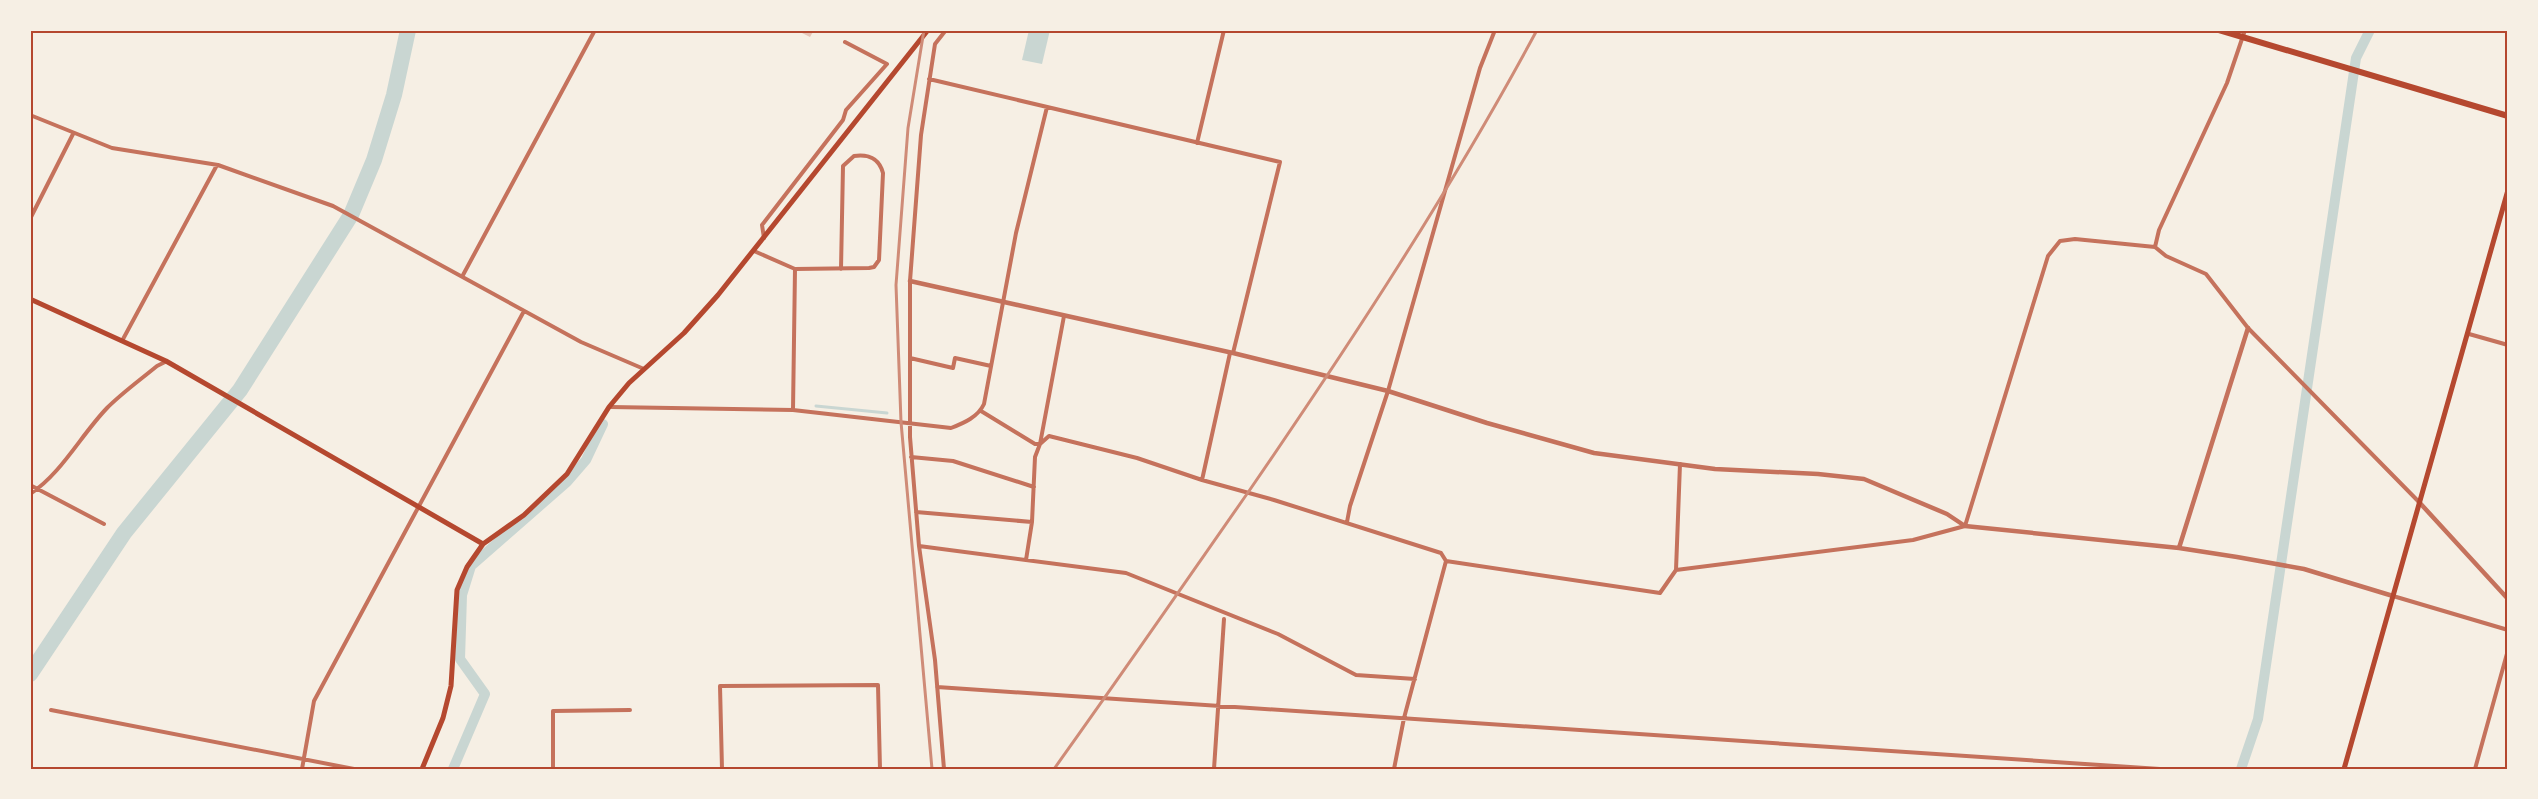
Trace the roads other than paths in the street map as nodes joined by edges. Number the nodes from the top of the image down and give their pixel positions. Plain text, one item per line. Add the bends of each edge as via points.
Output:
1 (595, 30) edge
2 (928, 30) edge
3 (946, 30) edge
4 (1224, 30) edge
5 (1495, 30) edge
6 (2219, 30) edge
7 (2243, 33) edge
8 (845, 42) dead end
9 (928, 79) junction
10 (1047, 107) junction
11 (30, 115) edge
12 (2508, 116) edge
13 (73, 134) junction
14 (1197, 142) junction
15 (218, 165) junction
16 (2508, 190) edge
17 (30, 219) edge
18 (764, 239) junction
19 (2155, 247) junction
20 (754, 251) junction
21 (795, 269) junction
22 (842, 269) junction
23 (463, 275) junction
24 (910, 281) junction
25 (30, 299) edge
26 (1003, 301) junction
27 (524, 311) junction
28 (1064, 316) junction
29 (2248, 328) junction
30 (2469, 334) junction
31 (122, 341) junction
32 (2508, 345) edge
33 (1231, 353) junction
34 (910, 358) junction
35 (166, 361) junction
36 (991, 366) junction
37 (645, 369) junction
38 (1388, 391) junction
39 (609, 407) junction
40 (793, 410) junction
41 (981, 411) junction
42 (911, 423) junction
43 (1040, 444) junction
44 (911, 457) junction
45 (1680, 464) junction
46 (1202, 480) junction
47 (30, 485) edge
48 (1034, 487) junction
49 (38, 489) junction
50 (30, 494) edge
51 (2419, 502) junction
52 (420, 506) junction
53 (916, 512) junction
54 (1032, 522) junction
55 (1347, 522) junction
56 (104, 524) dead end
57 (1965, 525) junction
58 (483, 544) junction
59 (919, 546) junction
60 (2179, 548) junction
61 (1026, 560) junction
62 (1446, 561) junction
63 (1676, 570) junction
64 (2393, 596) junction
65 (2508, 599) edge
66 (1224, 619) dead end
67 (2508, 630) edge
68 (2508, 650) edge
69 (1415, 679) junction
70 (937, 687) junction
71 (1217, 706) junction
72 (51, 710) dead end
73 (630, 710) dead end
74 (1404, 718) junction
75 (303, 759) junction
76 (302, 769) edge
77 (354, 769) edge
78 (422, 769) edge
79 (553, 769) edge
80 (722, 769) edge
81 (879, 769) edge
82 (944, 769) edge
83 (1214, 769) edge
84 (1395, 769) edge
85 (2160, 769) edge
86 (2344, 769) edge
87 (2475, 769) edge

1 - 23 street
2 - 18 main road
3 - 9 street via 935,44
4 - 14 street
5 - 38 street via 1480,69
6 - 7 main road
7 - 12 main road via 2322,61
7 - 19 street via 2227,83 2159,230
8 - 18 street via 887,64 846,110 843,120 762,225
9 - 10 street
9 - 24 street
10 - 14 street
10 - 26 street
11 - 13 street
13 - 15 street via 112,148
13 - 17 street
14 - 33 street via 1280,162
15 - 23 street via 333,206
15 - 31 street
16 - 30 main road
18 - 20 main road
19 - 29 street via 2206,274
19 - 57 street via 2075,239 2060,241 2048,256
20 - 21 street
20 - 37 main road via 684,333
21 - 22 street
21 - 40 street
22 - 22 street via 843,166 854,156 870,156 878,160 883,173 879,260 874,267
23 - 27 street
24 - 26 street
24 - 34 street
25 - 31 main road
26 - 28 street
26 - 36 street
27 - 37 street
27 - 52 street
28 - 33 street
28 - 43 street
29 - 51 street
29 - 60 street
30 - 32 street
30 - 51 main road
31 - 35 main road
33 - 38 street
33 - 46 street
34 - 36 street via 953,368 955,358
34 - 42 street
35 - 49 street via 108,408
35 - 52 main road
36 - 41 street
37 - 39 main road
38 - 45 street via 1594,453
38 - 55 street
39 - 40 street
39 - 58 main road via 567,474 524,515
40 - 42 street
41 - 42 street via 951,428
41 - 43 street
42 - 44 street
43 - 46 street via 1049,436 1137,458
43 - 48 street via 1035,457
44 - 48 street via 953,461
44 - 53 street
45 - 57 street via 1864,479
45 - 63 street
46 - 55 street
47 - 49 street
48 - 54 street
49 - 50 street
49 - 56 street
51 - 64 main road
51 - 65 street
52 - 58 main road
52 - 75 street via 314,701
53 - 54 street
53 - 59 street
54 - 61 street
55 - 62 street via 1442,553
57 - 60 street
57 - 63 street via 1913,540
58 - 78 main road via 457,590 451,686 443,718
59 - 61 street
59 - 70 street
60 - 64 street via 2304,569
61 - 69 street via 1126,573 1278,634 1356,675
62 - 63 street via 1659,593
62 - 69 street
64 - 67 street
64 - 86 main road
66 - 71 street
68 - 87 street
69 - 74 street
70 - 71 street
70 - 82 street
71 - 74 street
71 - 83 street
72 - 75 street
73 - 79 street via 553,711
74 - 84 street
74 - 85 street
75 - 76 street
75 - 77 street
80 - 81 street via 720,686 878,685

